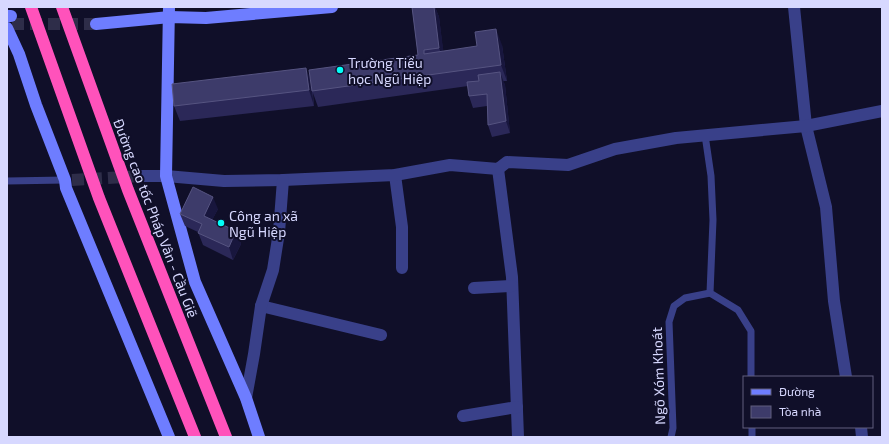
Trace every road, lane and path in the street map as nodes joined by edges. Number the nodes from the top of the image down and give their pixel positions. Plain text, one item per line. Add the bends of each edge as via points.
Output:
1 (31, 7) edge
2 (62, 7) edge
3 (332, 7) edge
4 (794, 7) edge
5 (170, 12) edge
6 (95, 20) tunnel mouth
7 (9, 21) edge
8 (882, 111) edge
9 (806, 126) junction
10 (705, 135) junction
11 (498, 168) junction
12 (395, 175) junction
13 (141, 176) tunnel mouth
14 (166, 176) junction
15 (69, 180) junction
16 (283, 180) junction
17 (7, 181) edge
18 (402, 268) dead end
19 (512, 286) junction
20 (474, 288) dead end
21 (710, 293) junction
22 (261, 306) junction
23 (381, 336) dead end
24 (751, 376) edge
25 (846, 376) edge
26 (246, 398) junction
27 (517, 407) junction
28 (463, 416) dead end
29 (169, 437) edge
30 (195, 437) edge
31 (226, 437) edge
32 (259, 437) edge
33 (518, 437) edge
34 (671, 437) edge

1 - 30 highway via 99,198
2 - 31 highway, Đường cao tốc Pháp Vân - Cầu Giẽ via 128,190
3 - 5 street via 206,18
4 - 9 street
5 - 6 street via 132,20
5 - 14 street
7 - 15 street via 36,105
8 - 9 street
9 - 10 street
9 - 25 street via 826,207 834,301
10 - 11 street via 615,149 568,165 508,162
10 - 21 lane via 711,176 713,220
11 - 12 street via 450,165
11 - 19 street
12 - 16 street
12 - 18 street via 402,227
13 - 14 street
14 - 16 street via 224,181
14 - 26 street via 195,282
15 - 17 lane
15 - 29 street via 66,188
16 - 22 street via 273,270
19 - 20 street
19 - 27 street
21 - 24 lane via 738,310 751,331
21 - 34 lane, Ngõ Xóm Khoát via 685,298 674,306 669,322 673,428
22 - 23 street
22 - 26 street
26 - 32 street
27 - 28 street
27 - 33 street

